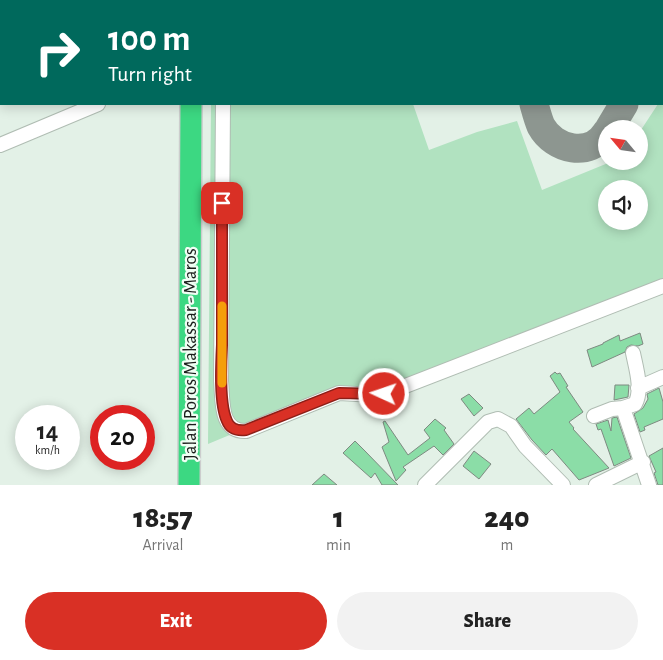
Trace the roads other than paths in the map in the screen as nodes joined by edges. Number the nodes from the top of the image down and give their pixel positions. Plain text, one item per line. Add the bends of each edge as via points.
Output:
1 (96, 105) edge
2 (191, 105) edge
3 (203, 105) edge
4 (223, 105) edge
5 (196, 137) junction
6 (0, 146) edge
7 (663, 286) edge
8 (633, 353) dead end
9 (663, 377) edge
10 (638, 388) junction
11 (623, 408) junction
12 (594, 416) dead end
13 (643, 462) junction
14 (189, 485) edge
15 (200, 485) edge
16 (426, 485) edge
17 (563, 485) edge
18 (596, 485) edge
19 (650, 485) edge

1 - 6 street
2 - 5 highway, Jalan Poros Makassar - Maros
3 - 5 highway, Jalan Poros Makassar - Maros
4 - 7 street via 221,381 227,422 238,431 339,393 390,392
5 - 14 highway, Jalan Poros Makassar - Maros
5 - 15 highway, Jalan Poros Makassar - Maros
8 - 10 street
9 - 10 street
10 - 11 street via 636,404
11 - 12 street
11 - 13 street
13 - 18 street
13 - 19 street
16 - 17 street via 488,422 498,419 510,426

